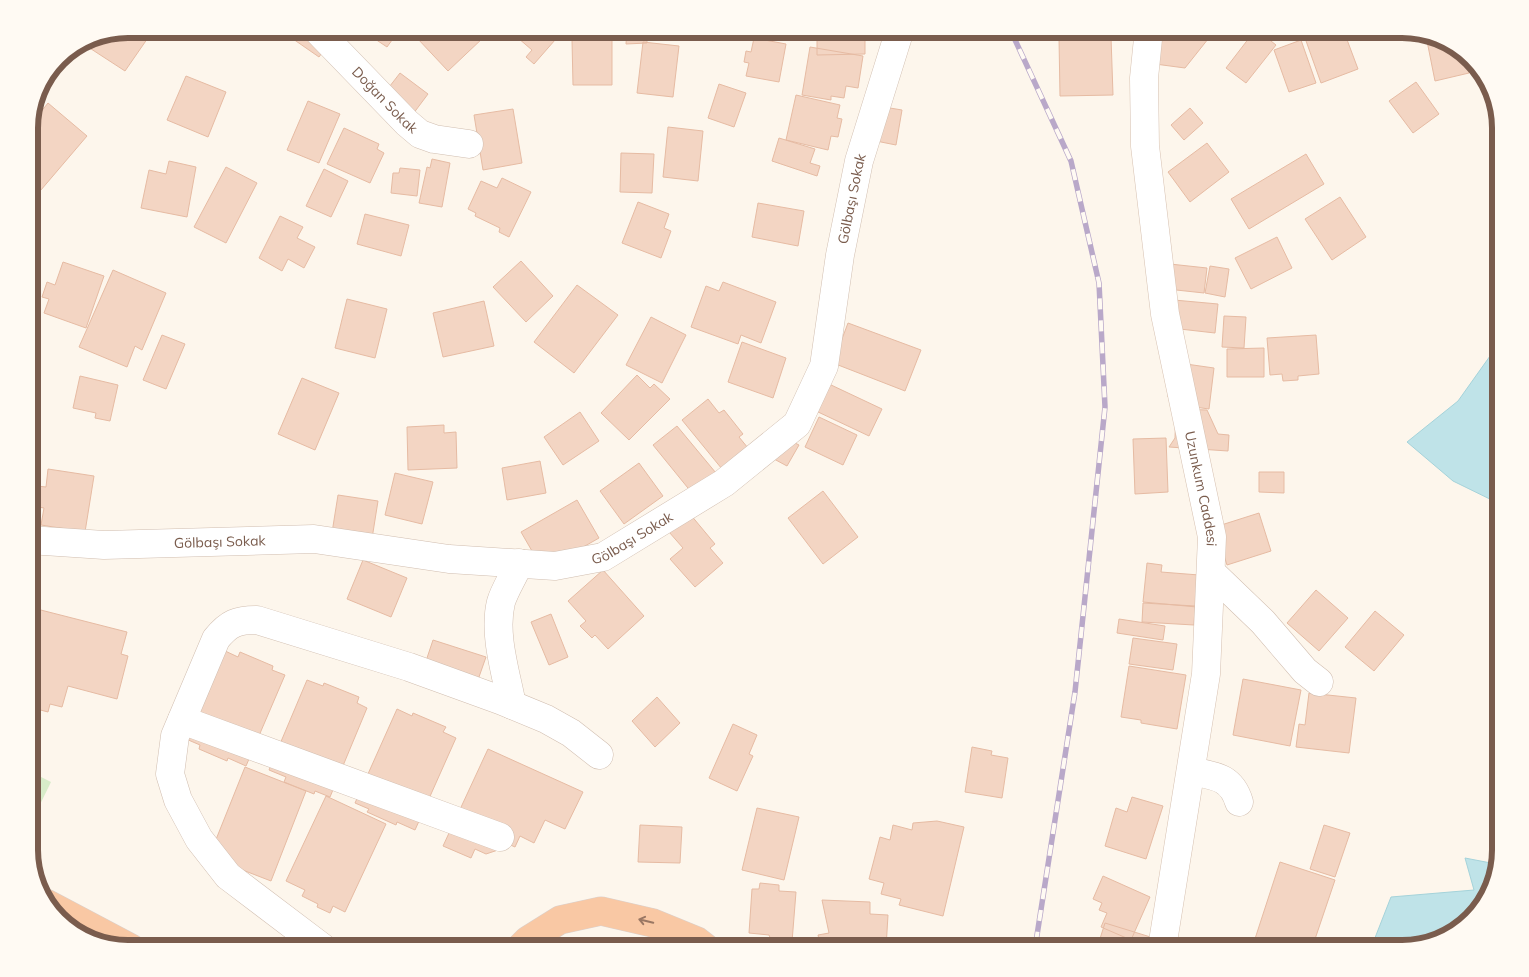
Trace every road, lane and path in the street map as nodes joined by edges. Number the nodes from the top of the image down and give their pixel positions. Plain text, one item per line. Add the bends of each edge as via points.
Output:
1 (325, 38) edge
2 (897, 38) edge
3 (1148, 38) edge
4 (468, 144) dead end
5 (38, 541) edge
6 (519, 563) junction
7 (1211, 572) junction
8 (1319, 682) dead end
9 (512, 705) junction
10 (182, 720) junction
11 (599, 755) dead end
12 (1191, 771) junction
13 (1239, 802) dead end
14 (500, 837) dead end
15 (63, 912) edge
16 (112, 938) edge
17 (312, 940) edge
18 (528, 940) edge
19 (695, 940) edge
20 (1163, 940) edge

1 - 4 street, Doğan Sokak via 420,134 434,140
2 - 6 street, Gölbaşı Sokak via 859,161 840,255 824,366 797,424 724,482 603,557 555,566
3 - 7 street, Uzunkum Caddesi via 1144,78 1145,146 1166,314 1212,537
5 - 6 street, Gölbaşı Sokak via 104,545 314,540 449,559
6 - 9 street via 501,601 498,625
7 - 8 street
7 - 12 street, Uzunkum Caddesi via 1206,674
9 - 10 street via 409,667 257,620 244,620 224,628 216,639
9 - 11 street via 546,719
10 - 14 street
10 - 17 street via 175,736 170,774 178,800 199,839 228,876
12 - 13 street via 1224,781 1232,787
12 - 20 street, Uzunkum Caddesi
15 - 16 highway
19 -> 18 highway via 653,922 601,911 560,920

